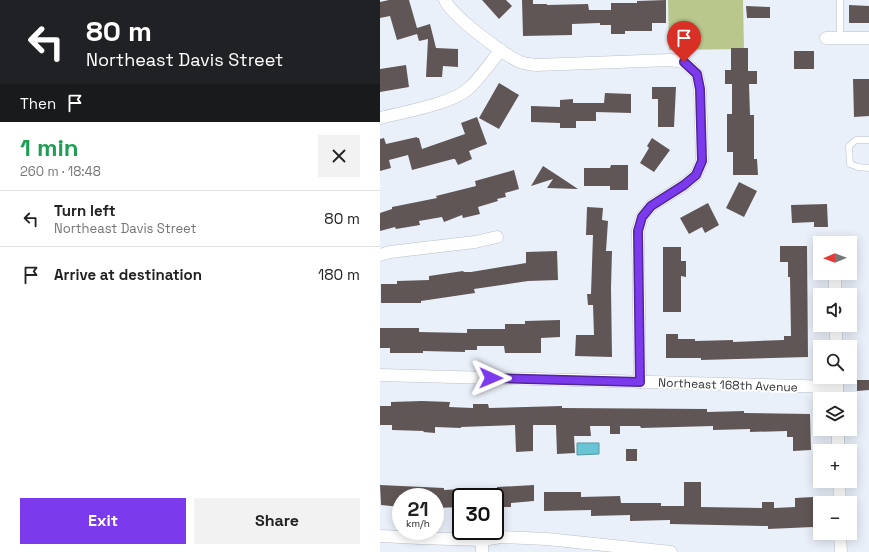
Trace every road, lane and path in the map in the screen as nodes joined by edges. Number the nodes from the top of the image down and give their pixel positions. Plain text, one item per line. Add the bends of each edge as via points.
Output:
1 (445, 0) edge
2 (840, 0) edge
3 (826, 38) dead end
4 (840, 38) junction
5 (869, 38) edge
6 (501, 50) junction
7 (380, 118) edge
8 (869, 140) edge
9 (869, 168) edge
10 (497, 237) dead end
11 (380, 255) edge
12 (380, 375) edge
13 (640, 382) junction
14 (837, 388) edge
15 (380, 536) edge
16 (504, 537) edge
17 (452, 539) edge
18 (482, 540) edge
19 (840, 540) edge
20 (482, 552) edge
21 (671, 552) edge
22 (841, 552) edge

1 - 6 street via 458,16
2 - 4 lane
3 - 4 street
4 - 5 street
6 - 7 street via 469,88 458,96
6 - 13 street via 521,62 536,65 670,60 684,62 697,74 700,89 702,161 696,175 651,206 642,217 638,231
8 - 9 lane via 856,140 849,146 850,164 858,168
10 - 11 street
12 - 13 street, Northeast 168th Avenue
13 - 14 street, Northeast 168th Avenue
15 - 17 street
16 - 21 street via 548,538
18 - 20 street
19 - 22 street

